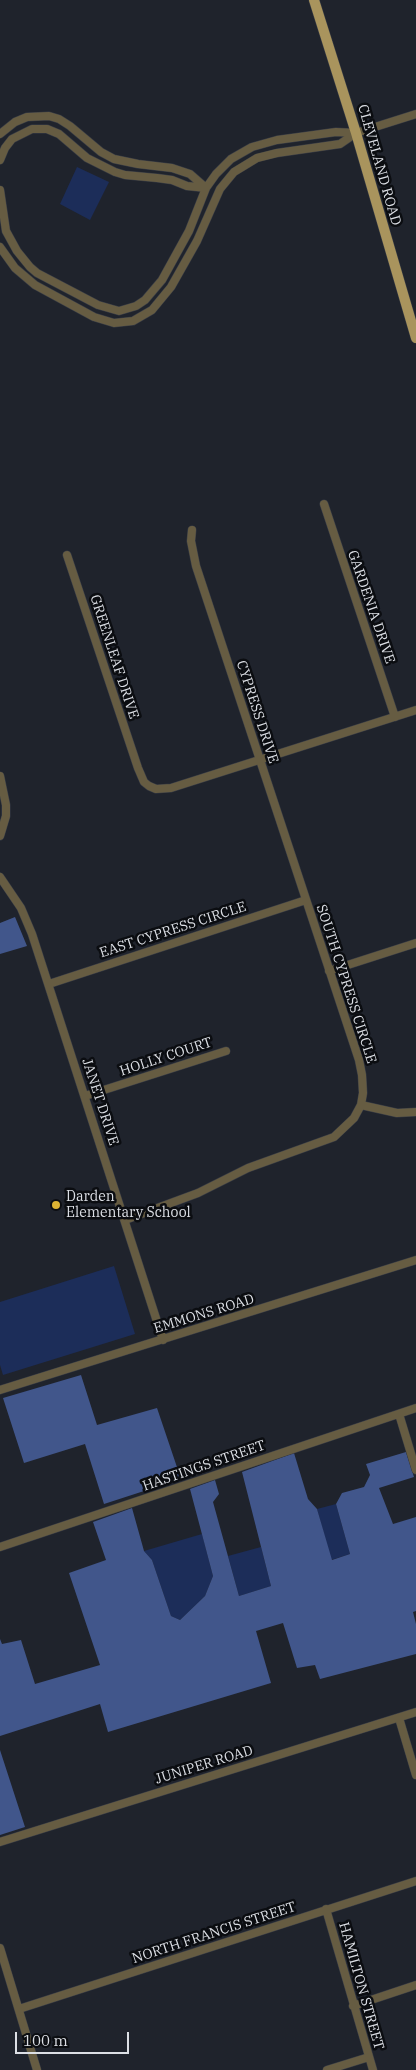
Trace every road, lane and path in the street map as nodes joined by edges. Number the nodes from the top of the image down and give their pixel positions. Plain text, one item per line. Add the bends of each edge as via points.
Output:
1 (314, 0) edge
2 (416, 114) edge
3 (356, 133) junction
4 (0, 134) edge
5 (0, 160) edge
6 (206, 188) junction
7 (0, 190) edge
8 (0, 247) edge
9 (416, 338) edge
10 (324, 504) dead end
11 (192, 530) dead end
12 (67, 554) dead end
13 (416, 710) edge
14 (395, 717) junction
15 (260, 760) junction
16 (0, 776) edge
17 (0, 836) edge
18 (0, 877) edge
19 (306, 900) junction
20 (416, 943) edge
21 (329, 971) junction
22 (49, 984) junction
23 (226, 1051) dead end
24 (85, 1096) junction
25 (361, 1105) junction
26 (416, 1112) edge
27 (125, 1220) junction
28 (416, 1260) edge
29 (163, 1340) junction
30 (0, 1390) edge
31 (416, 1408) edge
32 (399, 1414) junction
33 (416, 1470) edge
34 (0, 1547) edge
35 (416, 1712) edge
36 (399, 1718) junction
37 (416, 1775) edge
38 (0, 1842) edge
39 (416, 1881) edge
40 (326, 1909) junction
41 (0, 1948) edge
42 (416, 1985) edge
43 (353, 2006) junction
44 (19, 2009) junction
45 (369, 2057) junction
46 (38, 2070) edge
47 (327, 2070) edge
48 (372, 2070) edge

1 - 3 main road, CLEVELAND ROAD
2 - 3 street
3 - 6 street via 336,132 252,147 231,159
3 - 8 street via 340,144 257,158 234,172 220,189 197,241 171,287 152,310 133,321 114,323 94,317 35,286 15,268
3 - 9 main road, CLEVELAND ROAD
4 - 6 street via 14,122 27,117 54,118 114,159 172,168 190,174
5 - 6 street via 12,139 32,129 47,129 59,134 87,158 114,172
6 - 7 street via 189,231 162,280 145,300 119,311 98,306 30,267 6,231
10 - 14 street, GARDENIA DRIVE
11 - 15 street, CYPRESS DRIVE via 196,566
12 - 15 street, GREENLEAF DRIVE via 144,782 163,790
13 - 14 street, GREENLEAF DRIVE
14 - 15 street, GREENLEAF DRIVE
15 - 19 street, CYPRESS DRIVE
16 - 17 street via 6,804
18 - 22 street, JANET DRIVE via 26,919
19 - 21 street, SOUTH CYPRESS CIRCLE
19 - 22 street, EAST CYPRESS CIRCLE
20 - 21 street
21 - 25 street, SOUTH CYPRESS CIRCLE via 362,1075
22 - 24 street, JANET DRIVE
23 - 24 street, HOLLY COURT
24 - 27 street, JANET DRIVE
25 - 26 street via 396,1113
25 - 27 street via 354,1118 334,1137 263,1162 198,1193
27 - 29 street, JANET DRIVE
28 - 29 street, EMMONS ROAD
29 - 30 street, EMMONS ROAD
31 - 32 street, HASTINGS STREET
32 - 33 street
32 - 34 street, HASTINGS STREET
35 - 36 street, JUNIPER ROAD
36 - 37 street
36 - 38 street, JUNIPER ROAD
39 - 40 street, NORTH FRANCIS STREET
40 - 43 street, HAMILTON STREET
40 - 44 street, NORTH FRANCIS STREET
41 - 44 street
42 - 43 street
43 - 45 street, HAMILTON STREET
44 - 46 street
45 - 47 street
45 - 48 street, HAMILTON STREET

